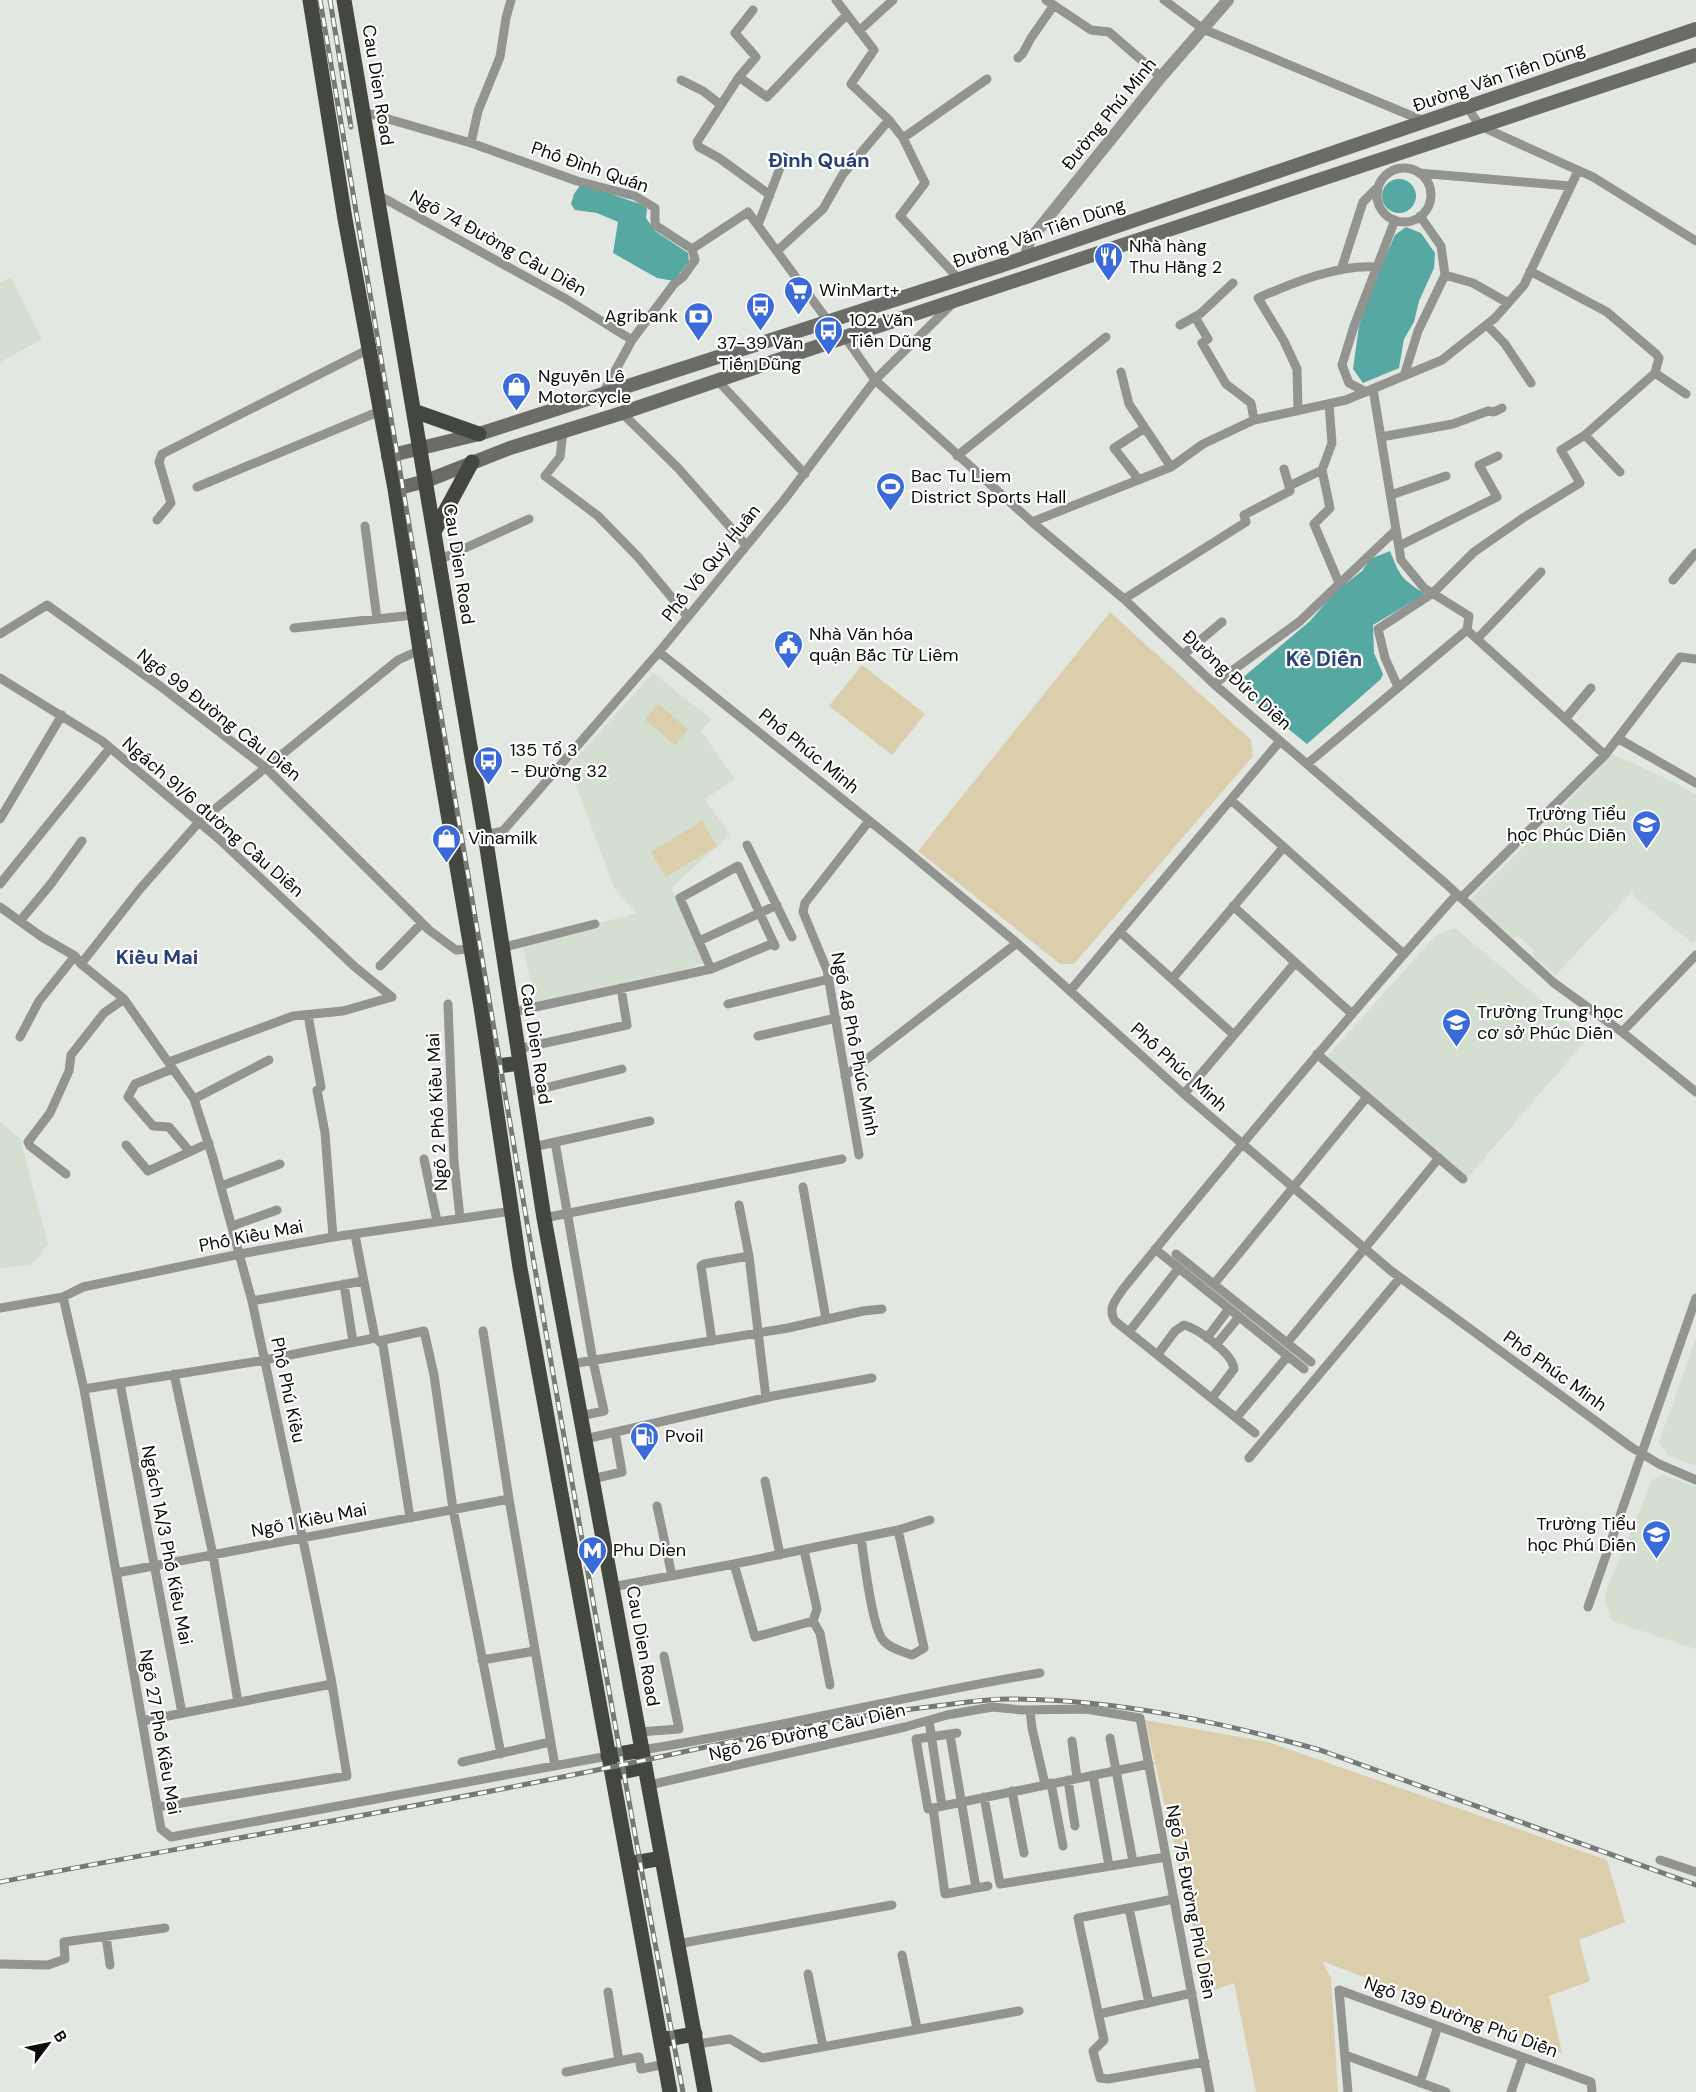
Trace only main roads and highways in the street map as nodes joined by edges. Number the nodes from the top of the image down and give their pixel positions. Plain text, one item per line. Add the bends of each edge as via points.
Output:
1 (310, 0) edge
2 (344, 0) edge
3 (1696, 29) edge
4 (1696, 55) edge
5 (414, 411) junction
6 (479, 434) junction
7 (420, 448) junction
8 (388, 456) junction
9 (472, 462) junction
10 (426, 481) junction
11 (395, 489) junction
12 (434, 532) junction
13 (519, 1056) junction
14 (490, 1067) junction
15 (642, 1750) junction
16 (608, 1756) junction
17 (645, 1767) junction
18 (612, 1774) junction
19 (662, 1858) junction
20 (628, 1864) junction
21 (696, 2039) junction
22 (661, 2040) junction
23 (670, 2092) edge
24 (705, 2092) edge

1 - 8 highway
2 - 5 highway, Cau Dien Road
3 - 6 main road, Đường Văn Tiến Dũng via 959,279
4 - 9 main road, Đường Văn Tiến Dũng
5 - 6 highway
5 - 7 highway, Cau Dien Road
6 - 7 main road, Đường Văn Tiến Dũng
7 - 8 main road, Đường Văn Tiến Dũng
7 - 10 highway, Cau Dien Road
8 - 11 highway
9 - 10 main road, Đường Văn Tiến Dũng
9 - 12 highway
10 - 11 main road, Đường Văn Tiến Dũng
10 - 12 highway, Cau Dien Road
11 - 14 highway
12 - 13 highway, Cau Dien Road
13 - 14 highway
13 - 15 highway, Cau Dien Road via 544,1218
14 - 16 highway via 520,1268
15 - 16 highway
15 - 17 highway, Cau Dien Road
16 - 18 highway
17 - 18 highway
17 - 19 highway, Cau Dien Road
18 - 20 highway
19 - 20 highway
19 - 21 highway, Cau Dien Road
20 - 22 highway
21 - 22 highway
21 - 24 highway, Cau Dien Road
22 - 23 highway

